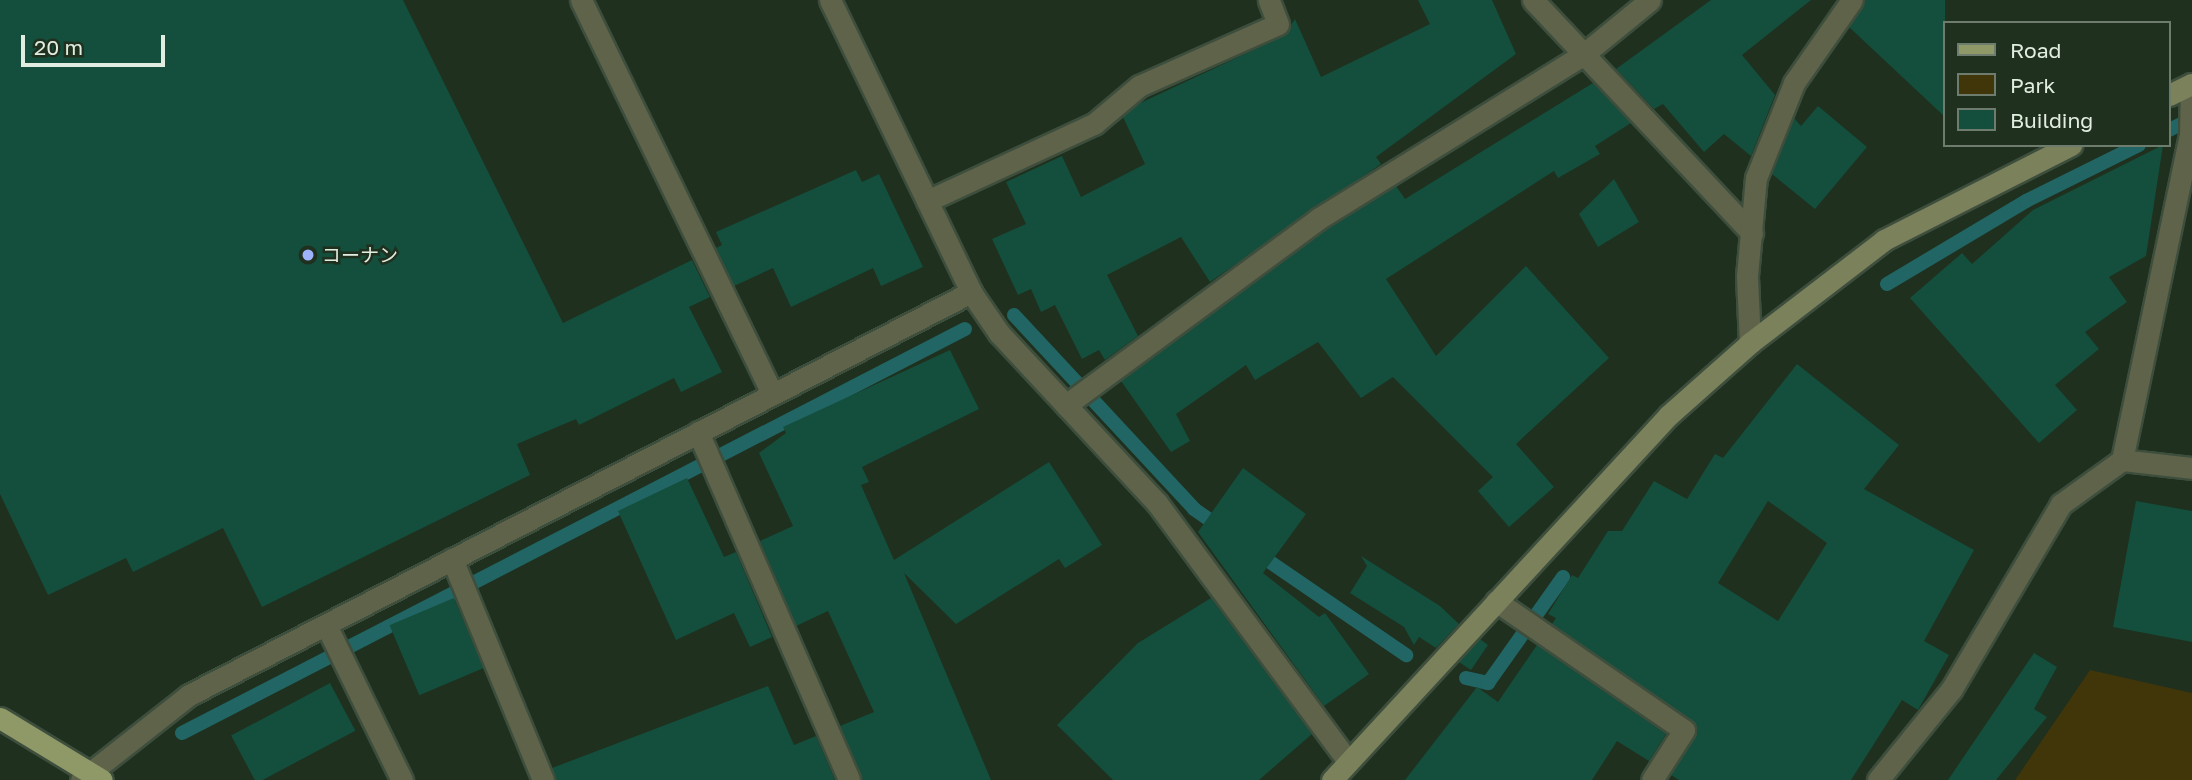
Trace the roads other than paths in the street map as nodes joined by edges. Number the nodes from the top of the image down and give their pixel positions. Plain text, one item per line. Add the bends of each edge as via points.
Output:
1 (581, 0) edge
2 (830, 0) edge
3 (1269, 0) edge
4 (1533, 0) edge
5 (1650, 0) edge
6 (1852, 0) edge
7 (1584, 54) junction
8 (2191, 84) edge
9 (2171, 94) edge
10 (2191, 108) edge
11 (2067, 147) edge
12 (927, 201) junction
13 (1752, 233) junction
14 (971, 292) junction
15 (1750, 343) junction
16 (772, 394) junction
17 (1079, 396) junction
18 (703, 441) junction
19 (2122, 460) junction
20 (2192, 468) edge
21 (460, 579) junction
22 (1496, 601) junction
23 (334, 643) junction
24 (0, 718) edge
25 (1339, 774) edge
26 (91, 778) edge
27 (402, 780) edge
28 (543, 780) edge
29 (849, 780) edge
30 (1651, 780) edge
31 (1878, 780) edge

1 - 16 street
2 - 12 street
3 - 12 street via 1278,24 1139,86 1094,124
4 - 7 street
5 - 7 street
6 - 13 street via 1794,83 1768,141 1756,178
7 - 13 street
7 - 17 street via 1318,219
8 - 9 street
8 - 10 street
10 - 19 street via 2190,135
11 - 15 street via 1884,240
12 - 14 street
13 - 15 street
14 - 16 street
14 - 17 street via 999,333
15 - 22 street via 1669,415
16 - 18 street
17 - 25 street via 1157,503
18 - 21 street
18 - 29 street
19 - 20 street
19 - 31 street via 2061,504 1951,690
21 - 23 street
21 - 28 street
22 - 25 street
22 - 30 street via 1684,730
23 - 26 street via 188,695
23 - 27 street
24 - 26 main road

